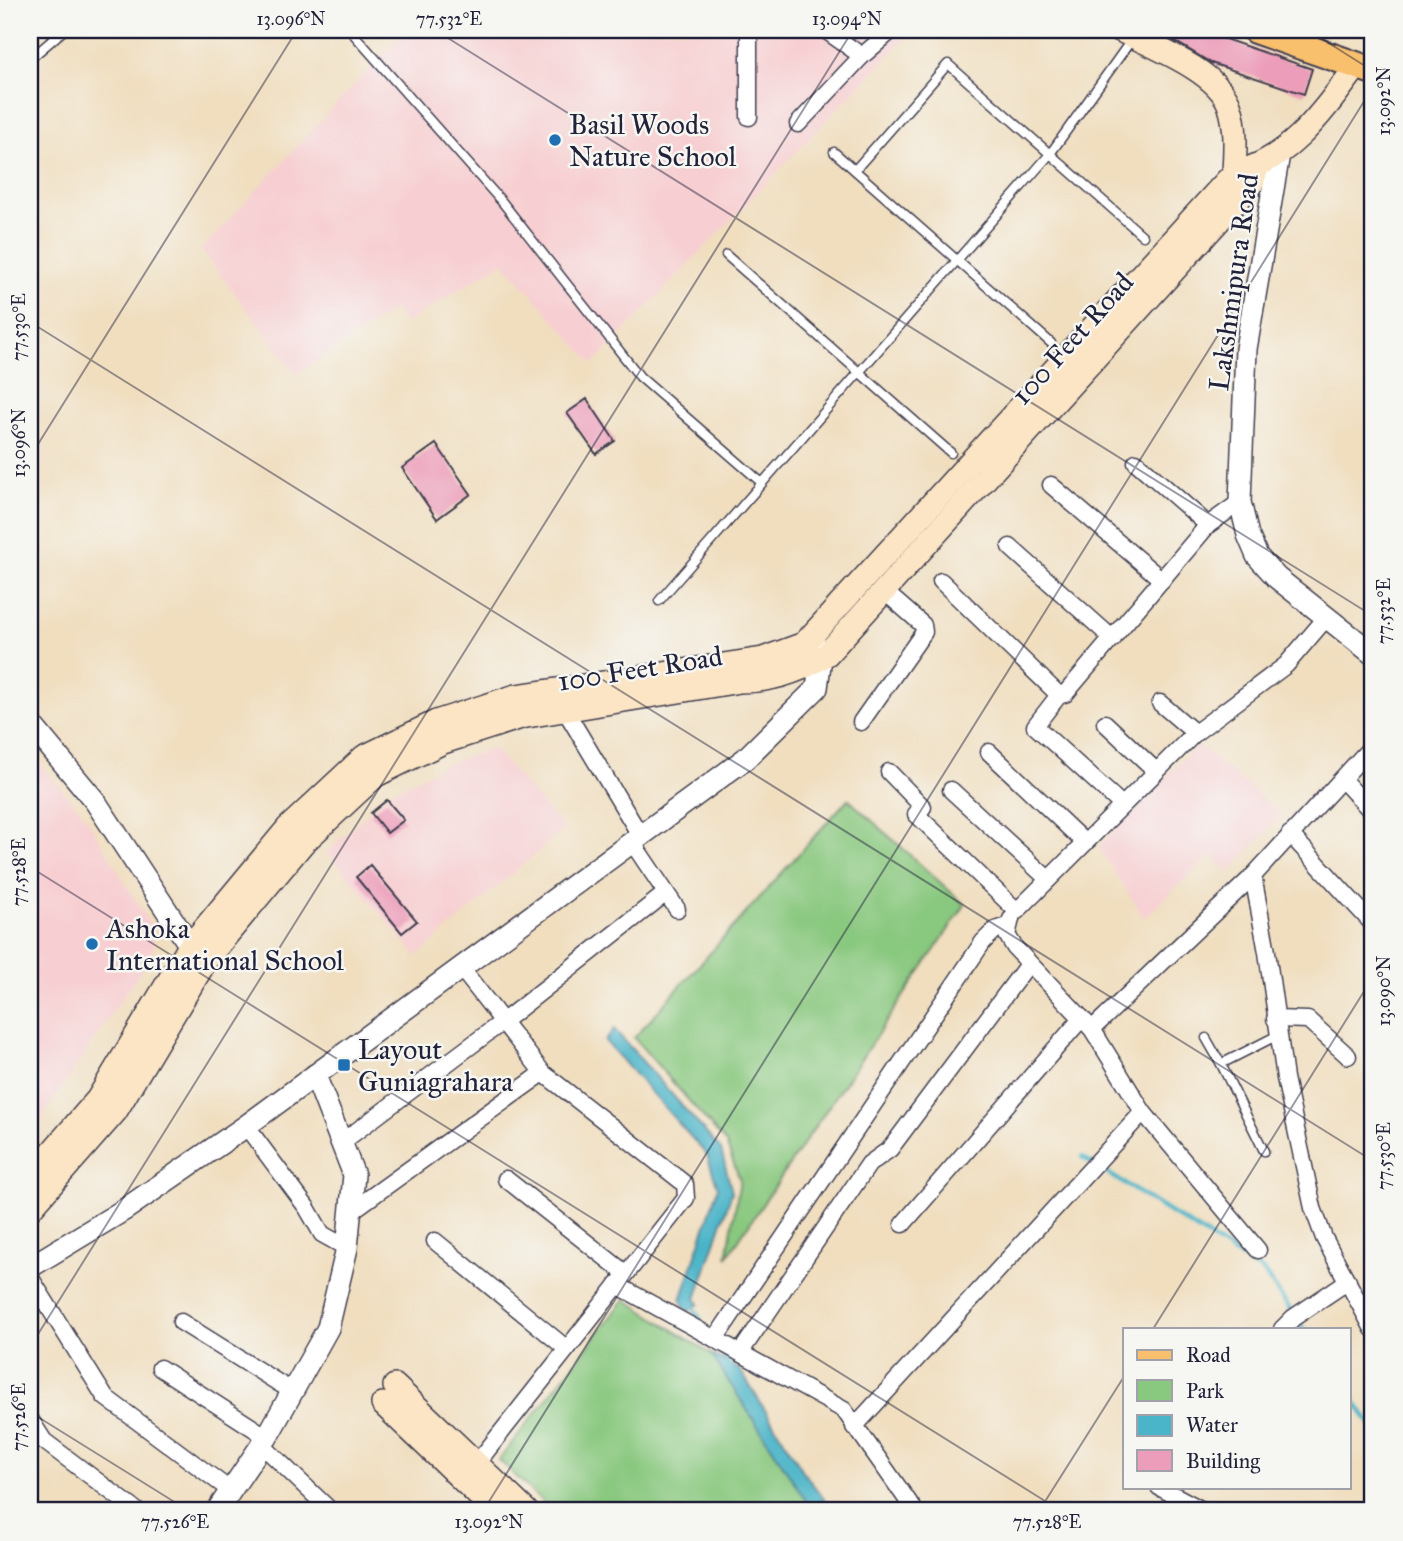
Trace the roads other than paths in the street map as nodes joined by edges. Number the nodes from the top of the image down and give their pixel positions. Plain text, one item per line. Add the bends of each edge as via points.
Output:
1 (64, 30) edge
2 (349, 30) edge
3 (749, 30) edge
4 (825, 30) edge
5 (892, 30) edge
6 (1255, 30) edge
7 (1127, 33) edge
8 (862, 56) junction
9 (30, 59) edge
10 (1365, 69) edge
11 (749, 117) dead end
12 (798, 124) dead end
13 (834, 152) dead end
14 (1050, 154) junction
15 (1279, 154) junction
16 (855, 170) junction
17 (1248, 175) junction
18 (1143, 236) dead end
19 (726, 255) dead end
20 (957, 260) junction
21 (1051, 343) dead end
22 (859, 372) junction
23 (951, 453) dead end
24 (1136, 462) dead end
25 (762, 483) junction
26 (1051, 485) dead end
27 (1240, 502) junction
28 (1208, 525) junction
29 (1010, 547) dead end
30 (1162, 580) junction
31 (941, 581) dead end
32 (884, 591) junction
33 (659, 601) dead end
34 (1326, 618) junction
35 (1113, 639) junction
36 (817, 647) junction
37 (1373, 654) edge
38 (1059, 695) junction
39 (1160, 703) dead end
40 (565, 710) junction
41 (862, 722) dead end
42 (30, 723) edge
43 (1105, 723) dead end
44 (1195, 733) junction
45 (1373, 745) edge
46 (989, 752) dead end
47 (1156, 771) junction
48 (889, 772) dead end
49 (1342, 779) junction
50 (951, 790) dead end
51 (1122, 805) junction
52 (1373, 813) edge
53 (1290, 834) junction
54 (636, 839) junction
55 (1084, 842) junction
56 (1253, 876) junction
57 (1048, 879) junction
58 (666, 893) junction
59 (677, 909) dead end
60 (1017, 911) junction
61 (1373, 924) edge
62 (1007, 926) junction
63 (198, 953) junction
64 (1030, 963) junction
65 (461, 968) junction
66 (505, 1020) junction
67 (1087, 1023) junction
68 (1277, 1027) junction
69 (1206, 1038) dead end
70 (1348, 1056) dead end
71 (1221, 1064) junction
72 (543, 1073) junction
73 (315, 1075) junction
74 (1143, 1112) junction
75 (246, 1126) junction
76 (342, 1142) junction
77 (1264, 1151) dead end
78 (30, 1177) edge
79 (506, 1179) dead end
80 (30, 1209) edge
81 (353, 1210) junction
82 (903, 1224) dead end
83 (435, 1241) dead end
84 (347, 1248) junction
85 (1258, 1250) dead end
86 (31, 1266) edge
87 (621, 1279) junction
88 (1348, 1281) junction
89 (181, 1322) dead end
90 (1283, 1328) edge
91 (1373, 1329) edge
92 (715, 1339) junction
93 (566, 1349) junction
94 (736, 1351) junction
95 (160, 1368) dead end
96 (293, 1392) junction
97 (389, 1395) dead end
98 (30, 1419) edge
99 (854, 1427) junction
100 (265, 1441) junction
101 (470, 1472) junction
102 (1161, 1488) edge
103 (231, 1491) junction
104 (1373, 1500) edge
105 (137, 1511) edge
106 (217, 1511) edge
107 (331, 1511) edge
108 (495, 1511) edge
109 (526, 1511) edge
110 (915, 1511) edge
111 (1204, 1511) edge
112 (1365, 1511) edge

1 - 9 lane
2 - 25 lane via 503,202 640,377
3 - 11 street
4 - 8 street
5 - 8 street
6 - 10 main road
7 - 14 lane
7 - 17 main road via 1189,65 1219,88 1229,104
8 - 12 street
10 - 15 main road, 100 Feet Road
13 - 16 lane
14 - 16 lane via 948,64
14 - 18 lane
14 - 20 lane
15 - 17 main road, 100 Feet Road
15 - 27 street, Lakshmipura Road via 1247,349
16 - 20 lane
17 - 32 main road, 100 Feet Road
17 - 36 main road, 100 Feet Road
19 - 22 lane
20 - 21 lane
20 - 22 lane
22 - 23 lane
22 - 25 lane
24 - 28 street
25 - 33 lane
26 - 30 street
27 - 28 street
27 - 34 street, Lakshmipura Road via 1257,556
28 - 30 street
29 - 35 street
30 - 35 street
31 - 38 street
32 - 36 main road, 100 Feet Road
32 - 41 street via 923,625 924,632
34 - 37 street, Lakshmipura Road
34 - 44 street via 1286,665
35 - 38 street via 1070,692
36 - 40 main road, 100 Feet Road via 793,673 766,680
36 - 54 street via 817,688 745,759
36 - 63 main road, 100 Feet Road via 516,696 436,722 364,757 288,828
38 - 51 street via 1035,726
39 - 44 street
40 - 54 street
40 - 63 main road, 100 Feet Road via 521,717 443,742 376,775 303,843
42 - 63 street via 95,801
43 - 47 street
44 - 47 street
45 - 49 street
46 - 55 street
47 - 51 street
48 - 60 street via 923,807 916,814
49 - 52 street
49 - 53 street
50 - 57 street
51 - 55 street
53 - 56 street
53 - 61 street
54 - 58 street
54 - 65 street
55 - 57 street
56 - 67 street
56 - 68 street
57 - 60 street
58 - 59 street
58 - 66 street
60 - 62 street
62 - 64 street via 1015,948
62 - 92 street via 982,942
63 - 78 main road, 100 Feet Road via 98,1099
63 - 80 main road, 100 Feet Road via 115,1112
64 - 67 street
64 - 94 street via 890,1149 869,1164
65 - 66 street
65 - 73 street
66 - 72 street
66 - 76 street
67 - 74 street
67 - 82 street
68 - 70 street via 1308,1020
68 - 71 lane
68 - 88 street via 1313,1208
69 - 71 lane
71 - 77 lane
72 - 81 street
72 - 87 street via 685,1184 686,1198
73 - 75 street
73 - 76 street
74 - 85 street
74 - 99 street
75 - 84 street via 322,1234
75 - 86 street via 124,1210
76 - 81 street via 354,1175
79 - 87 street
81 - 84 street
83 - 93 street
84 - 96 street via 328,1328
86 - 103 street via 105,1397
87 - 92 street
87 - 93 street
88 - 90 street
88 - 91 street
89 - 96 street
92 - 94 street
93 - 101 street
94 - 99 street via 844,1410
95 - 100 street
96 - 100 street
97 - 101 main road
98 - 105 street via 44,1441
99 - 110 street
100 - 103 street
100 - 107 street
101 - 108 main road
101 - 109 main road
102 - 111 street
103 - 106 street
104 - 112 street

